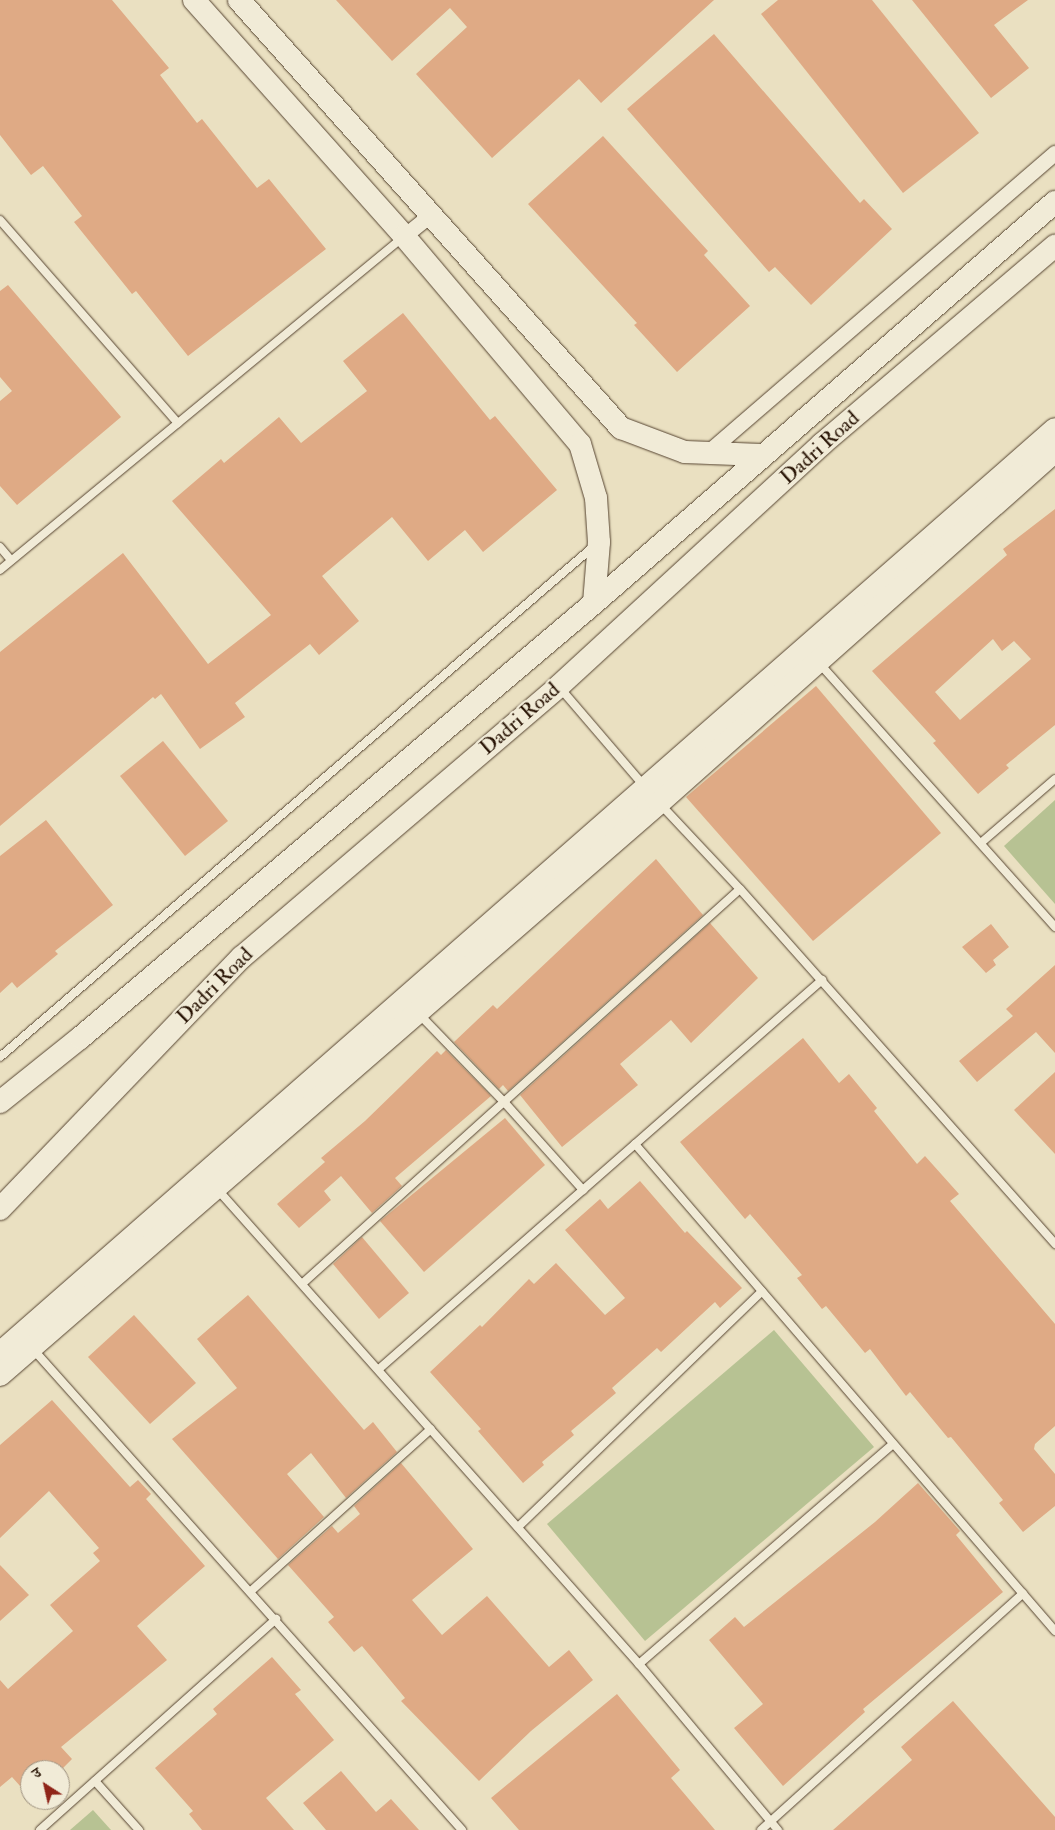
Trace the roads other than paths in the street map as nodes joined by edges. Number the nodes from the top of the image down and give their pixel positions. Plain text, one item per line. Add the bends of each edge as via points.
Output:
1 (194, 0) edge
2 (239, 0) edge
3 (1055, 152) edge
4 (1055, 202) edge
5 (431, 214) junction
6 (0, 220) edge
7 (404, 236) junction
8 (1055, 246) edge
9 (178, 423) junction
10 (1055, 429) edge
11 (1055, 451) edge
12 (708, 452) junction
13 (761, 455) junction
14 (599, 542) junction
15 (0, 547) edge
16 (11, 560) junction
17 (0, 570) edge
18 (594, 603) junction
19 (811, 654) junction
20 (559, 686) junction
21 (1055, 779) edge
22 (653, 795) junction
23 (982, 842) junction
24 (740, 889) junction
25 (1055, 927) edge
26 (822, 980) junction
27 (410, 1005) junction
28 (80, 1038) junction
29 (0, 1057) edge
30 (0, 1102) edge
31 (505, 1102) junction
32 (0, 1116) edge
33 (83, 1124) junction
34 (635, 1144) junction
35 (210, 1182) junction
36 (0, 1190) edge
37 (583, 1190) junction
38 (0, 1209) edge
39 (1055, 1244) edge
40 (303, 1283) junction
41 (762, 1291) junction
42 (26, 1341) junction
43 (0, 1353) edge
44 (379, 1369) junction
45 (0, 1375) edge
46 (431, 1428) junction
47 (893, 1444) junction
48 (518, 1526) junction
49 (251, 1591) junction
50 (1023, 1593) junction
51 (276, 1619) junction
52 (1055, 1631) edge
53 (639, 1664) junction
54 (95, 1781) junction
55 (770, 1821) junction
56 (40, 1830) edge
57 (139, 1830) edge
58 (462, 1830) edge
59 (761, 1830) edge
60 (778, 1830) edge

1 - 7 street
2 - 5 street
3 - 12 street
4 - 13 street, Dadri Road
5 - 7 street
5 - 12 street via 621,428 685,452
6 - 9 lane
7 - 9 lane
7 - 14 street via 580,444 596,498
8 - 20 street, Dadri Road via 822,444
9 - 16 lane
10 - 19 street
11 - 19 street
12 - 13 street
13 - 18 street, Dadri Road
14 - 18 street
14 - 29 lane
15 - 16 lane
16 - 17 lane
18 - 28 street, Dadri Road
19 - 22 street
19 - 23 lane
20 - 22 lane
20 - 33 street, Dadri Road via 242,957
21 - 23 lane
22 - 24 lane
22 - 27 street
23 - 25 lane
24 - 26 lane
24 - 31 lane
26 - 34 lane
26 - 39 lane
27 - 31 lane
27 - 35 street
28 - 30 street, Dadri Road
28 - 32 street
31 - 37 lane
31 - 40 lane
33 - 36 street via 48,1147
33 - 38 street, Dadri Road
34 - 37 lane
34 - 41 lane
35 - 40 lane
35 - 42 street
37 - 44 lane
40 - 44 lane
41 - 47 lane
41 - 48 lane
42 - 43 street
42 - 45 street
42 - 49 lane
44 - 46 lane
46 - 48 lane
46 - 49 lane
47 - 50 lane
47 - 53 lane
48 - 53 lane
49 - 51 lane
50 - 52 lane
50 - 55 lane
51 - 54 lane
51 - 58 lane
53 - 55 lane
54 - 56 lane
54 - 57 lane
55 - 59 lane
55 - 60 lane

